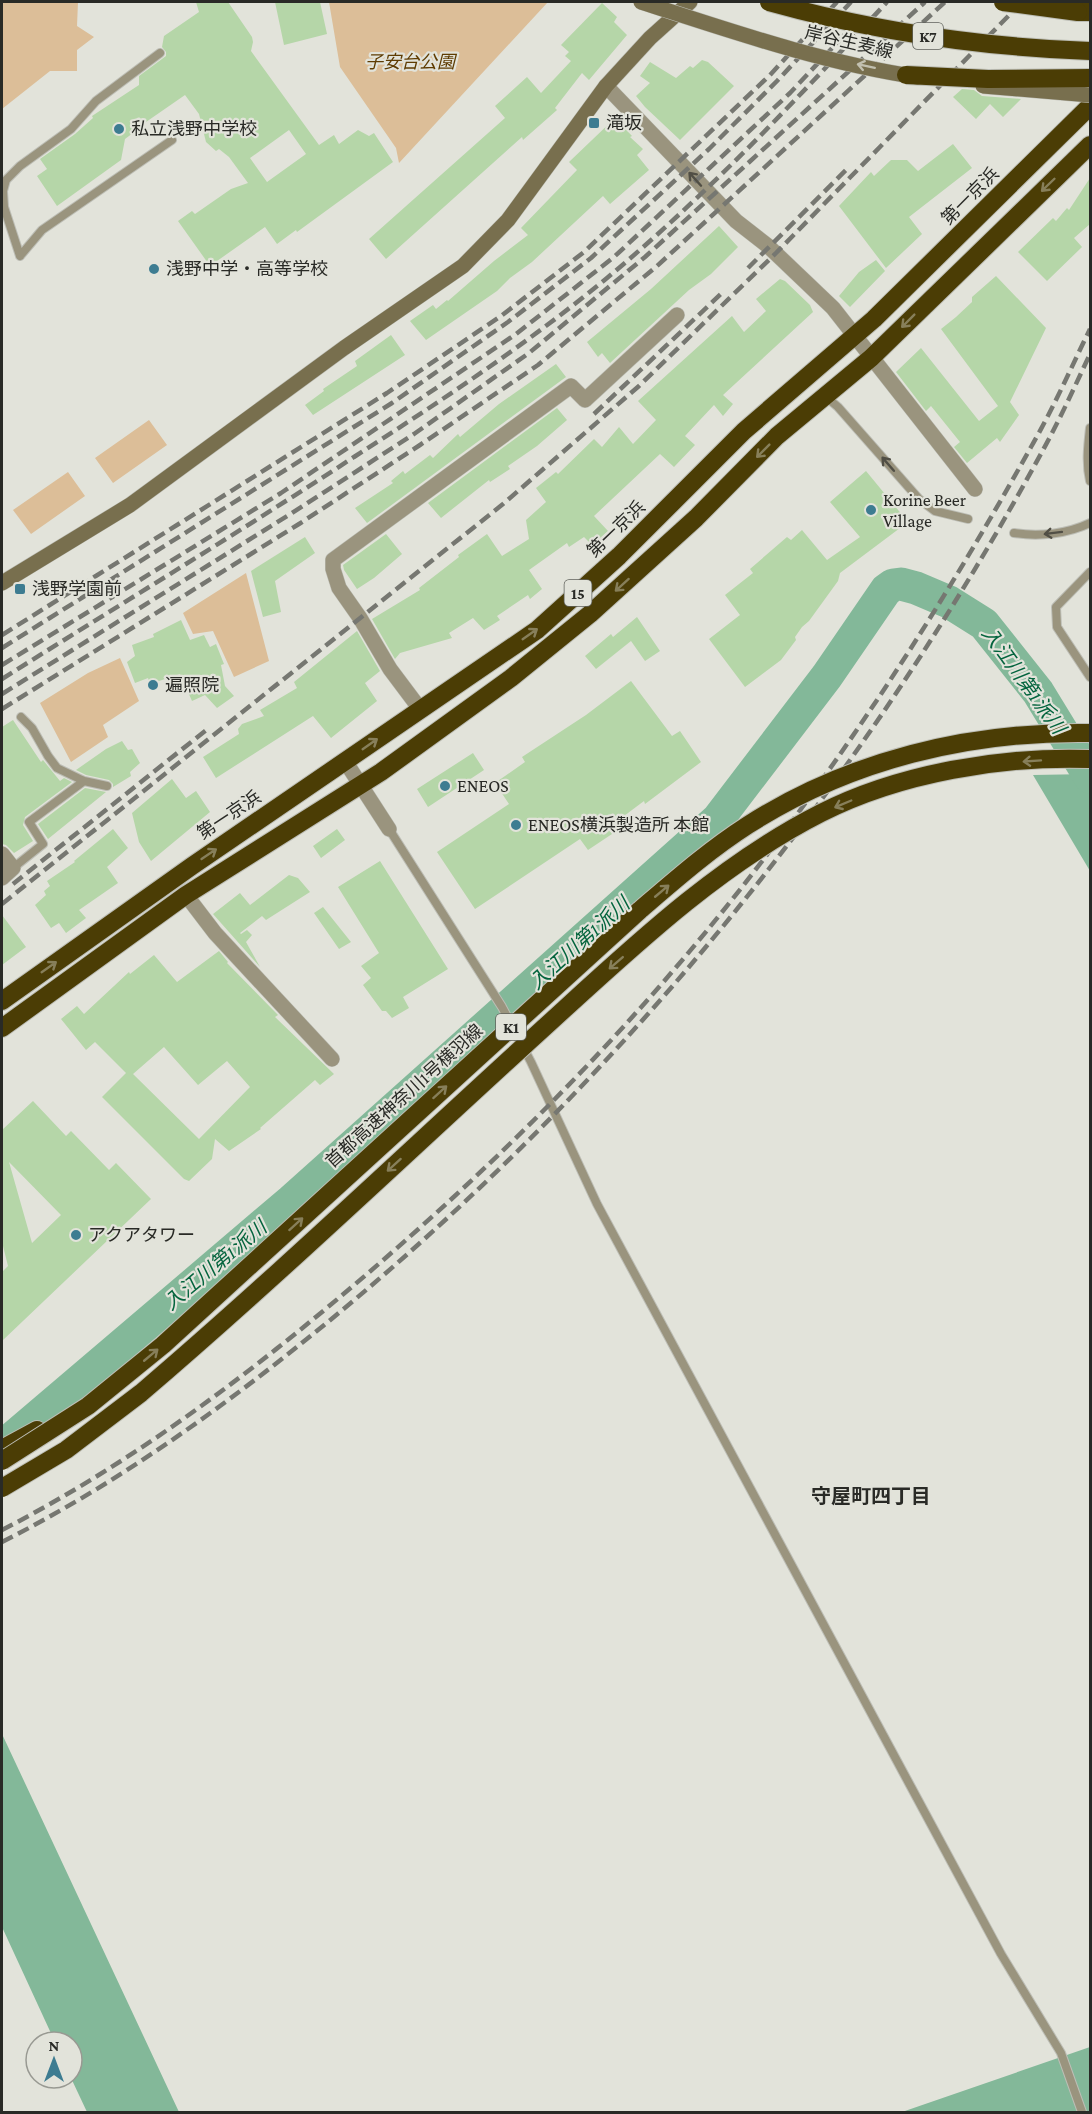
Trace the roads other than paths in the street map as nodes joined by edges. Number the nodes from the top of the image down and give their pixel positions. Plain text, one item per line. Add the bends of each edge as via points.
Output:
1 (641, 2) edge
2 (690, 2) edge
3 (769, 2) edge
4 (1003, 2) edge
5 (1090, 12) edge
6 (945, 39) junction
7 (1090, 44) edge
8 (1090, 51) edge
9 (160, 53) dead end
10 (906, 75) junction
11 (1090, 78) edge
12 (606, 86) junction
13 (1090, 95) edge
14 (1090, 106) edge
15 (172, 140) dead end
16 (1090, 145) edge
17 (677, 315) dead end
18 (855, 337) junction
19 (871, 358) junction
20 (825, 396) junction
21 (1090, 428) edge
22 (1090, 481) edge
23 (975, 489) dead end
24 (968, 519) dead end
25 (1090, 523) edge
26 (1014, 533) dead end
27 (1090, 572) edge
28 (2, 583) edge
29 (1090, 677) edge
30 (420, 709) junction
31 (21, 717) dead end
32 (1090, 733) edge
33 (1090, 759) edge
34 (345, 761) junction
35 (84, 781) junction
36 (360, 785) junction
37 (107, 786) dead end
38 (389, 829) joint
39 (2, 854) edge
40 (7, 873) edge
41 (186, 895) junction
42 (2, 1000) edge
43 (2, 1028) edge
44 (332, 1059) dead end
45 (126, 1376) junction
46 (2, 1449) edge
47 (2, 1461) edge
48 (2, 1488) edge
49 (1082, 2112) edge

10 -> 1 street, 岸谷生麦線, bridge via 769,42
2 - 12 street
3 - 6 highway, K7, bridge
4 - 5 highway, bridge
6 - 7 highway, bridge
6 - 8 highway, K7, bridge
9 - 15 lane via 96,101 71,129 6,180 4,207 20,256 42,230
10 - 11 highway, bridge
10 - 13 street, 岸谷生麦線, bridge
18 -> 12 street via 833,308 736,221
12 - 28 street via 508,220 463,266 130,505
14 - 18 highway, 第一京浜 / 15
16 -> 19 highway, 15
17 - 30 street via 585,400 571,386 333,560 339,588
18 - 19 street
30 -> 18 highway, 第一京浜 / 15 via 537,630 620,556 744,431
19 - 20 highway, 15
19 - 23 street
24 -> 20 lane via 935,511 919,499
20 -> 36 highway, 15 via 777,436 696,518 590,614 511,678
21 - 22 lane
25 -> 26 lane via 1064,532 1030,536
27 - 29 lane via 1056,608 1057,627
34 -> 30 highway, 第一京浜 / 15
31 - 35 lane via 57,768
45 -> 32 highway, 首都高速神奈川1号横羽線 / K1, bridge via 640,910 747,826 851,773 920,751 993,737
33 -> 48 highway, K1, bridge via 967,768 892,786 824,812 757,850 609,969 141,1393 66,1450
34 - 36 street
42 -> 34 highway, 第一京浜 / 15
35 - 37 lane
35 - 40 lane via 29,822 43,844
36 - 38 street
36 - 41 highway, 15
38 - 49 lane, bridge via 502,1007 608,1224 1001,1954 1061,2053
39 - 40 street
41 - 43 highway, 15
41 - 44 street via 215,933
45 - 46 highway, bridge
45 - 47 highway, 首都高速神奈川1号横羽線 / K1, bridge via 88,1406

